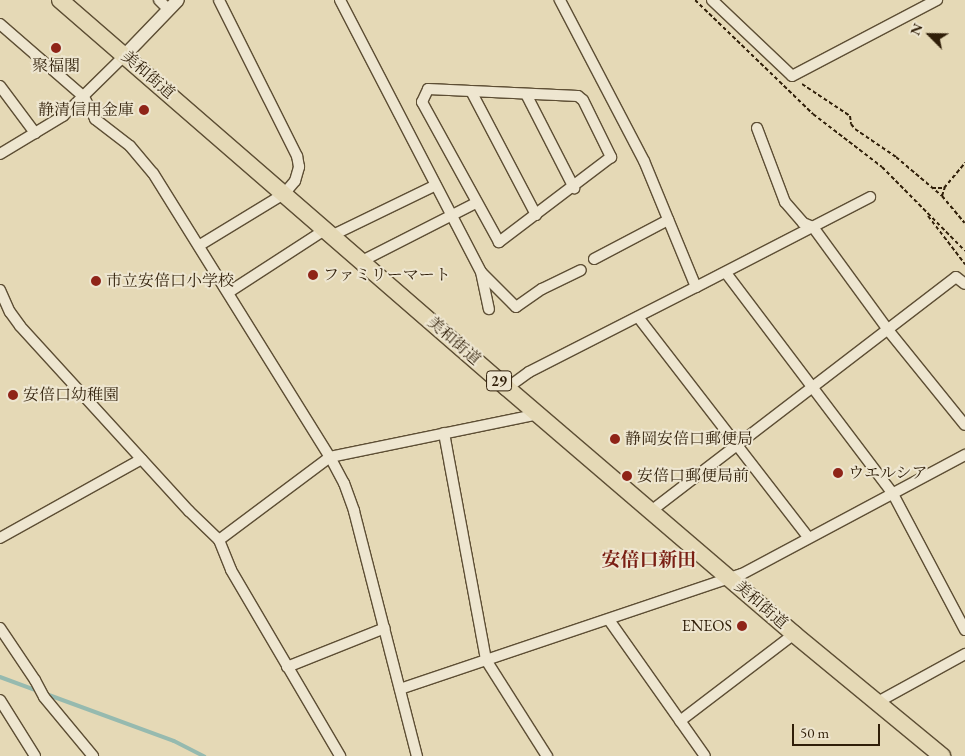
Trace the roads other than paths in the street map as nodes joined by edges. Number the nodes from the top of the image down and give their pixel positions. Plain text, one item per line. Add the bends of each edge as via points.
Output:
1 (60, 0) edge
2 (159, 0) edge
3 (178, 0) edge
4 (219, 0) edge
5 (340, 0) edge
6 (560, 0) edge
7 (712, 0) edge
8 (936, 0) edge
9 (168, 10) junction
10 (0, 24) edge
11 (125, 55) junction
12 (0, 86) edge
13 (471, 91) junction
14 (526, 94) junction
15 (84, 98) junction
16 (758, 128) dead end
17 (35, 133) junction
18 (0, 154) edge
19 (436, 185) junction
20 (574, 188) junction
21 (284, 194) junction
22 (870, 197) dead end
23 (476, 204) junction
24 (536, 215) junction
25 (452, 216) junction
26 (668, 220) junction
27 (813, 227) junction
28 (329, 232) junction
29 (200, 245) junction
30 (362, 260) junction
31 (594, 260) dead end
32 (581, 270) dead end
33 (481, 272) junction
34 (726, 272) junction
35 (965, 284) edge
36 (696, 287) junction
37 (0, 290) edge
38 (229, 292) junction
39 (489, 309) dead end
40 (638, 317) junction
41 (888, 330) junction
42 (813, 387) junction
43 (507, 388) junction
44 (540, 414) junction
45 (965, 425) edge
46 (444, 434) junction
47 (736, 446) junction
48 (965, 455) edge
49 (330, 457) junction
50 (142, 459) junction
51 (894, 494) junction
52 (651, 511) junction
53 (808, 537) junction
54 (0, 538) edge
55 (219, 540) junction
56 (730, 577) junction
57 (609, 620) junction
58 (0, 628) edge
59 (385, 628) junction
60 (965, 630) edge
61 (794, 634) junction
62 (965, 654) edge
63 (486, 660) junction
64 (287, 667) junction
65 (400, 689) junction
66 (0, 700) edge
67 (876, 703) junction
68 (680, 721) junction
69 (35, 756) edge
70 (93, 756) edge
71 (340, 756) edge
72 (417, 756) edge
73 (547, 756) edge
74 (705, 756) edge
75 (942, 756) edge

1 - 11 main road, 美和街道 / 29
2 - 9 street
3 - 9 street
4 - 21 street via 298,156 298,174
5 - 19 street
6 - 26 street via 644,161
7 - 8 street via 792,76
9 - 11 street
10 - 15 street
11 - 15 street
11 - 21 main road, 美和街道 / 29
12 - 17 street
13 - 14 street
13 - 23 street via 428,89 422,102
13 - 24 street
14 - 20 street
14 - 20 street via 578,96 588,109 611,158
15 - 17 street
15 - 29 street via 95,119 130,146 153,173
16 - 27 street via 785,202 803,223
17 - 18 street
19 - 25 street
19 - 28 street
20 - 24 street
21 - 28 main road, 美和街道 / 29
21 - 29 street
22 - 27 street
23 - 24 street via 499,242
23 - 25 street
25 - 30 street
25 - 33 street
26 - 31 street
26 - 36 street
27 - 34 street
27 - 41 street
28 - 30 main road, 美和街道 / 29
28 - 38 street
29 - 38 street
30 - 43 main road, 美和街道 / 29
32 - 33 street via 542,289 516,307
33 - 39 street
34 - 36 street
34 - 42 street
35 - 41 street via 956,277
36 - 40 street
37 - 50 street via 20,326
38 - 49 street
40 - 43 street via 529,372
40 - 47 street
41 - 42 street
41 - 45 street
42 - 47 street
42 - 51 street
43 - 44 main road, 美和街道 / 29
44 - 46 street
44 - 52 main road, 美和街道 / 29
46 - 49 street
46 - 63 street
47 - 52 street
47 - 53 street
48 - 51 street
49 - 55 street
49 - 59 street via 354,511
50 - 54 street
50 - 55 street
51 - 53 street
51 - 60 street
52 - 56 main road, 美和街道 / 29
53 - 56 street via 742,574
55 - 64 street via 230,570
56 - 57 street
56 - 61 main road, 美和街道 / 29
57 - 63 street
57 - 68 street
58 - 70 street via 44,697
59 - 64 street
59 - 65 street
61 - 67 main road, 美和街道 / 29
61 - 68 street
62 - 67 street
63 - 65 street
63 - 73 street
64 - 71 street
65 - 72 street
66 - 69 street
67 - 75 main road, 美和街道 / 29
68 - 74 street

